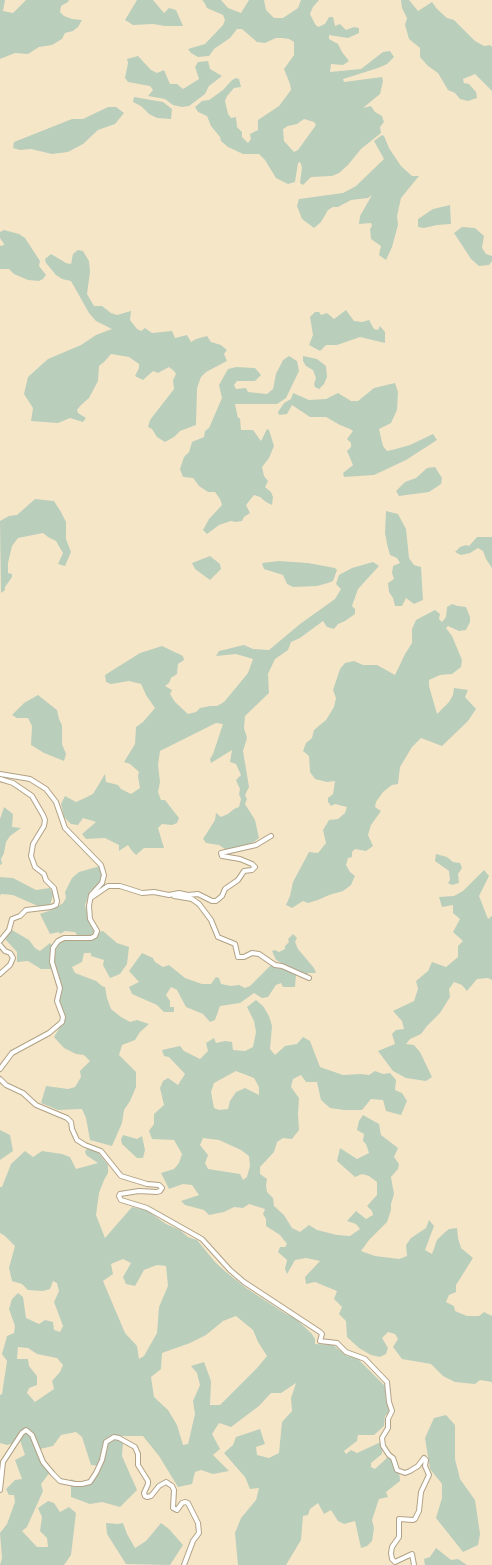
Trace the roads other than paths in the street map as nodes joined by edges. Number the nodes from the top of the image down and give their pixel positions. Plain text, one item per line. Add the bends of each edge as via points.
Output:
1 (0, 774) edge
2 (0, 779) edge
3 (271, 836) dead end
4 (170, 895) junction
5 (90, 899) junction
6 (0, 943) edge
7 (0, 974) edge
8 (309, 978) dead end
9 (0, 1069) edge
10 (0, 1079) edge
11 (0, 1490) edge
12 (184, 1565) edge
13 (414, 1565) edge

1 - 5 street via 30,779 46,789 56,802 64,828 103,870 103,879
2 - 6 street via 13,783 32,796 43,815 44,826 31,856 35,867 54,888 57,901 56,905 26,910 12,919
3 - 4 street via 256,845 221,853 255,867 244,871 218,900 212,901 198,894
4 - 5 street via 108,886
4 - 8 street via 192,899 199,904 218,937 234,944 238,957 258,954 275,965
5 - 9 street via 89,912 96,927 95,936 64,938 53,948 52,962 60,988 57,1001 62,1022 12,1053
6 - 7 street via 13,958
10 - 13 street via 36,1105 67,1118 77,1140 100,1151 121,1176 162,1188 157,1192 120,1194 121,1200 147,1208 202,1239 244,1282 320,1332 320,1341 336,1343 346,1352 365,1359 387,1382 392,1410 382,1438 383,1446 394,1458 397,1470 410,1471 424,1458 429,1474 415,1519 399,1519 399,1537 391,1553 395,1562 412,1554
11 - 12 street via 3,1462 24,1431 32,1435 43,1462 53,1474 60,1481 76,1484 90,1482 102,1460 106,1442 119,1438 137,1450 138,1465 148,1481 145,1496 152,1496 166,1482 174,1490 173,1508 177,1510 182,1503 188,1503 198,1523 199,1533

